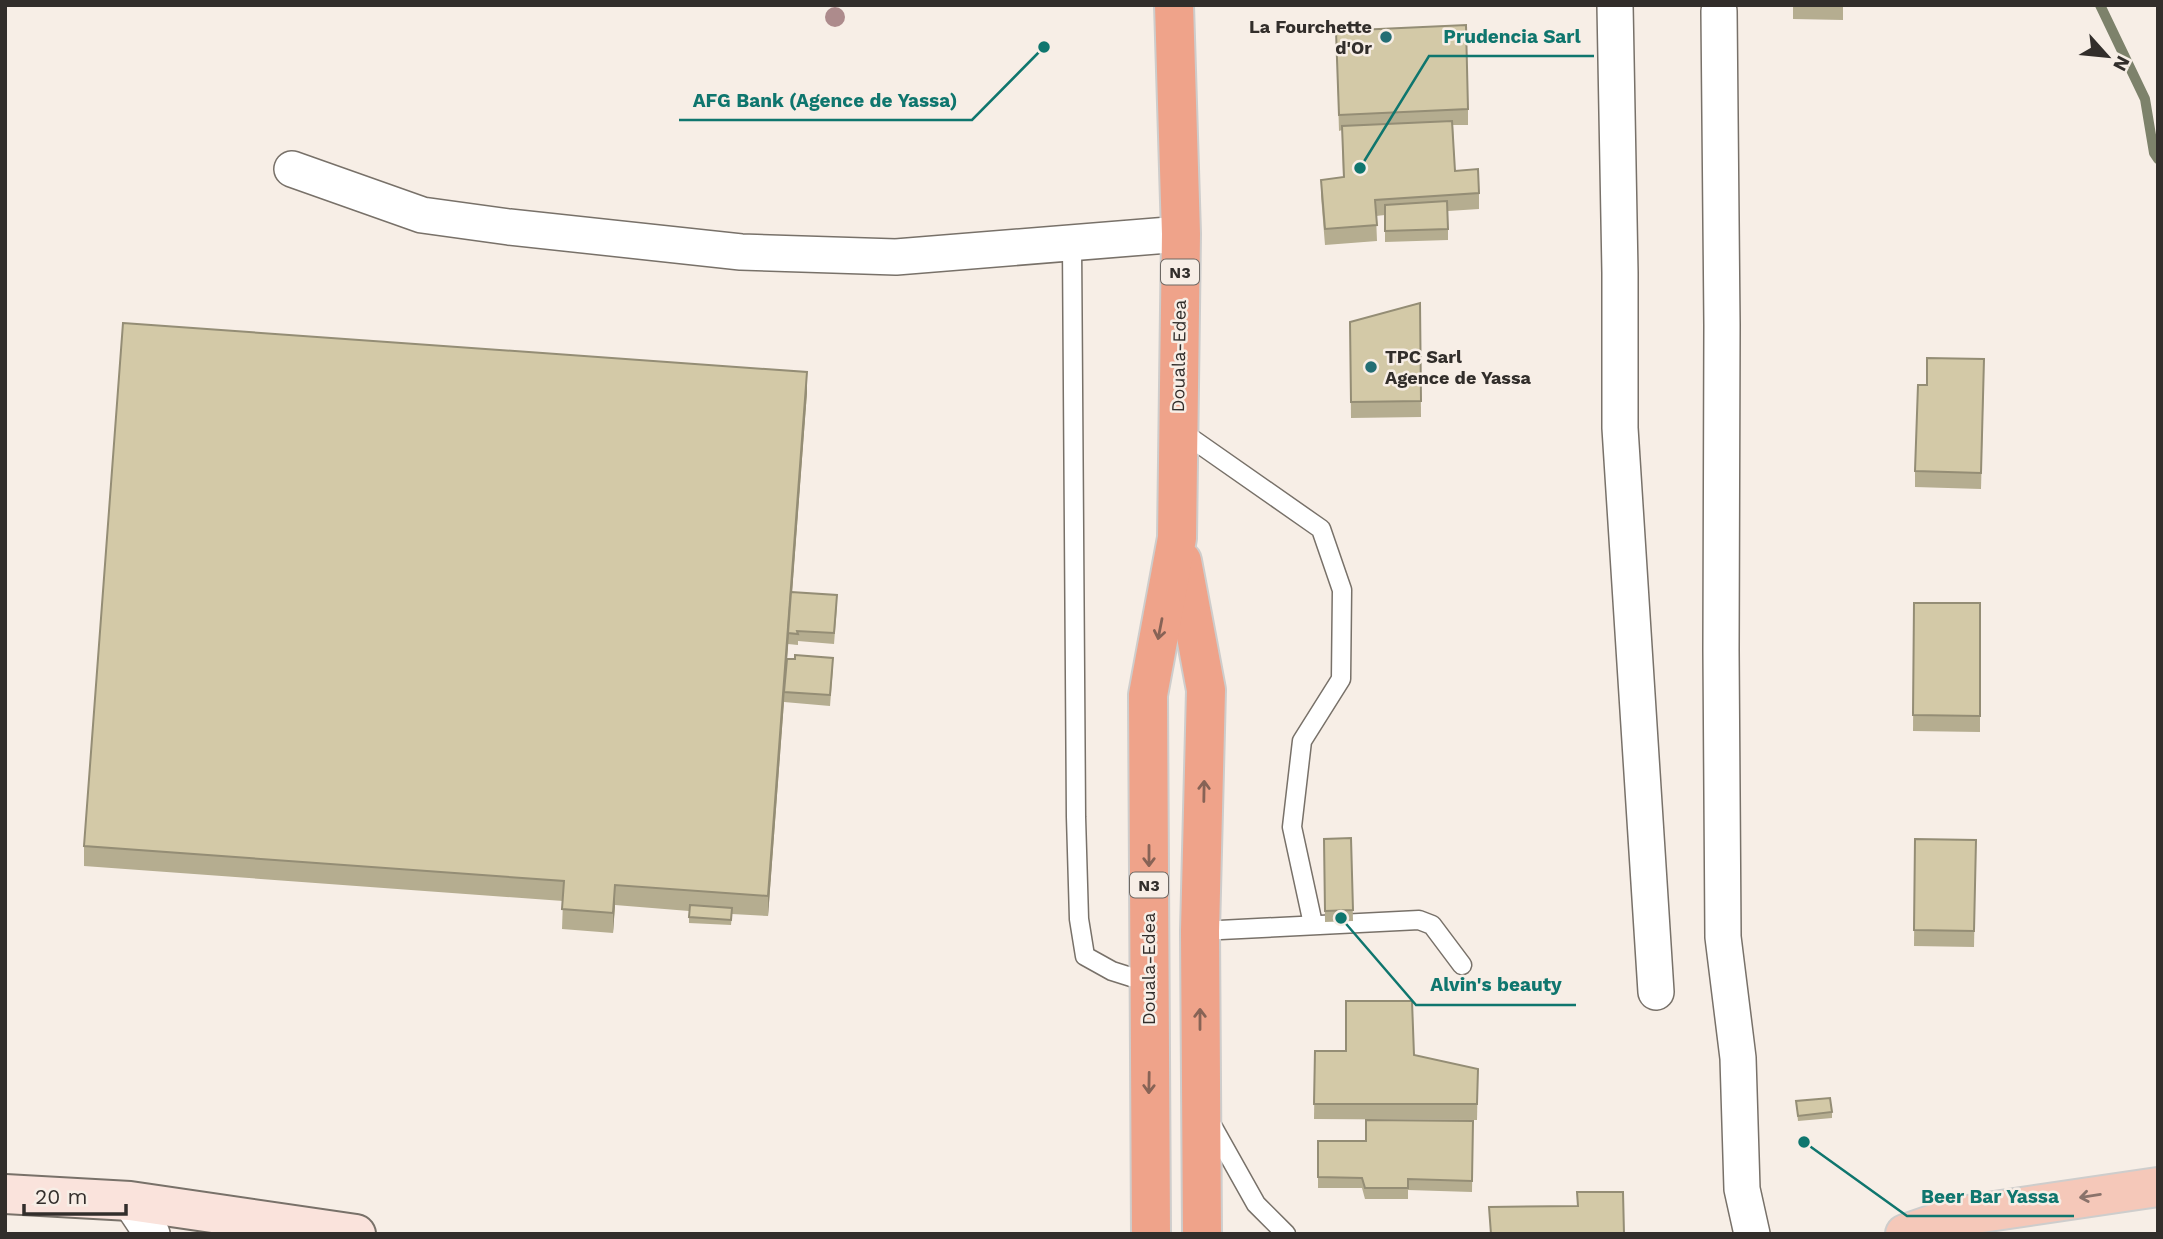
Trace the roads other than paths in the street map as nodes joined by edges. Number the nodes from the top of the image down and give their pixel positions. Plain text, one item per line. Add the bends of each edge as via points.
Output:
1 (1174, 5) edge
2 (1615, 5) edge
3 (1719, 11) dead end
4 (292, 169) dead end
5 (1181, 234) junction
6 (1072, 244) junction
7 (1178, 429) junction
8 (1177, 538) junction
9 (1313, 924) junction
10 (1200, 931) junction
11 (1462, 965) dead end
12 (1150, 983) junction
13 (1657, 992) dead end
14 (1200, 1104) junction
15 (2158, 1187) edge
16 (5, 1194) edge
17 (130, 1201) junction
18 (152, 1234) edge
19 (356, 1234) edge
20 (1151, 1234) edge
21 (1202, 1234) edge
22 (1286, 1234) edge
23 (1752, 1234) edge
24 (1905, 1234) edge

1 - 5 highway, Douala-Edea / N3
2 - 13 street via 1620,428
3 - 23 street via 1723,937 1738,1058 1742,1189
4 - 6 street via 422,215 741,252 896,257
5 - 6 street
5 - 7 highway, Douala-Edea / N3
6 - 12 lane via 1079,919 1086,956 1112,971
7 - 8 highway, Douala-Edea / N3
7 - 9 lane via 1321,529 1342,590 1341,679 1303,741 1292,827
10 -> 8 highway, Douala-Edea / N3 via 1206,690
8 -> 12 highway, Douala-Edea / N3 via 1148,695
9 - 10 lane
9 - 11 lane via 1419,920 1432,925
14 -> 10 highway, Douala-Edea / N3
12 -> 20 highway, Douala-Edea / N3
14 - 21 highway, Douala-Edea / N3
14 - 22 lane via 1256,1204
15 -> 24 main road via 1954,1217
16 - 17 main road
17 - 18 street
17 - 19 main road

